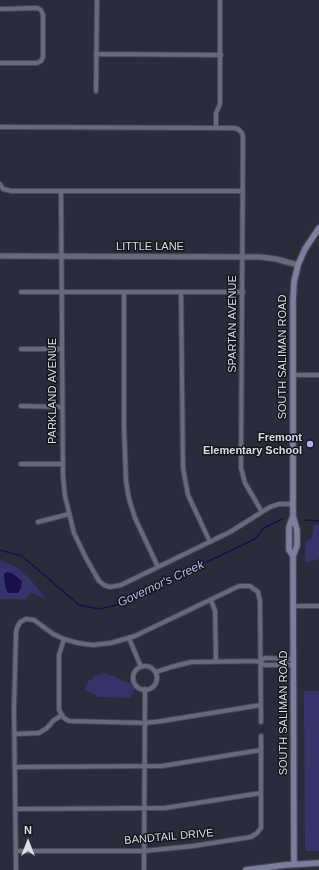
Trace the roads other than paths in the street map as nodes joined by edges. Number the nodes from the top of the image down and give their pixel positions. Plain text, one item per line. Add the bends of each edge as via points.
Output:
1 (96, 0) edge
2 (220, 0) edge
3 (0, 9) edge
4 (96, 54) junction
5 (220, 55) junction
6 (0, 63) edge
7 (96, 91) dead end
8 (0, 128) edge
9 (216, 128) junction
10 (0, 185) edge
11 (61, 191) junction
12 (243, 191) junction
13 (319, 228) edge
14 (0, 256) edge
15 (62, 257) junction
16 (243, 257) junction
17 (298, 265) junction
18 (21, 292) dead end
19 (62, 292) junction
20 (124, 292) junction
21 (182, 292) junction
22 (243, 292) junction
23 (21, 349) dead end
24 (62, 349) junction
25 (292, 375) junction
26 (319, 375) edge
27 (21, 406) dead end
28 (62, 407) junction
29 (21, 464) dead end
30 (63, 464) junction
31 (293, 504) junction
32 (262, 512) junction
33 (69, 514) junction
34 (38, 522) dead end
35 (210, 542) junction
36 (158, 567) junction
37 (211, 600) junction
38 (294, 606) junction
39 (319, 606) edge
40 (129, 638) junction
41 (64, 639) junction
42 (275, 658) junction
43 (294, 659) junction
44 (216, 661) junction
45 (260, 661) junction
46 (275, 665) junction
47 (293, 665) junction
48 (140, 667) junction
49 (156, 672) junction
50 (145, 689) junction
51 (261, 705) junction
52 (62, 715) junction
53 (261, 722) dead end
54 (145, 723) junction
55 (15, 734) junction
56 (261, 736) dead end
57 (261, 750) junction
58 (15, 766) junction
59 (146, 766) junction
60 (262, 793) junction
61 (145, 808) junction
62 (16, 809) junction
63 (144, 850) junction
64 (16, 851) junction
65 (319, 863) edge
66 (294, 867) edge
67 (16, 870) edge
68 (144, 870) edge
69 (246, 870) edge

1 - 4 street
2 - 5 street
3 - 6 street via 37,8 43,15 41,61
4 - 5 street
4 - 7 street
5 - 9 street via 220,100 216,113
8 - 9 street
9 - 12 street, SPARTAN AVENUE via 235,128 240,131 243,138
10 - 11 street via 11,191
11 - 12 street
11 - 15 street, PARKLAND AVENUE
12 - 16 street, SPARTAN AVENUE
13 - 17 main road, SOUTH SALIMAN ROAD
14 - 15 street, LITTLE LANE
15 - 16 street, LITTLE LANE
15 - 19 street, PARKLAND AVENUE
16 - 17 street, LITTLE LANE via 272,258
16 - 22 street, SPARTAN AVENUE
17 - 25 main road, SOUTH SALIMAN ROAD via 293,297
18 - 19 street
19 - 20 street
19 - 24 street, PARKLAND AVENUE
20 - 21 street
20 - 36 street via 126,481 135,518
21 - 22 street
21 - 35 street via 182,468 188,495
22 - 32 street, SPARTAN AVENUE via 241,468 245,483
23 - 24 street
24 - 28 street, PARKLAND AVENUE
25 - 26 street
25 - 31 main road, SOUTH SALIMAN ROAD
27 - 28 street
28 - 30 street, PARKLAND AVENUE
29 - 30 street
30 - 33 street, PARKLAND AVENUE
31 - 32 street via 275,505
31 - 38 main road, SOUTH SALIMAN ROAD via 297,530 297,546 293,556
32 - 35 street
33 - 34 street
33 - 36 street, PARKLAND AVENUE via 80,546 104,586 121,585
35 - 36 street
37 - 40 street
37 - 44 street via 215,611
37 - 45 street via 239,586 246,585 258,592
38 - 39 street
38 - 43 main road, SOUTH SALIMAN ROAD
40 - 41 street via 93,645
40 - 48 street
41 - 52 street via 59,656 59,710
41 - 55 street via 34,620 24,620 18,625
42 - 43 street
42 - 45 street via 264,658
42 - 46 street
43 - 47 main road, SOUTH SALIMAN ROAD
44 - 45 street
44 - 49 street via 191,662
45 - 46 street via 264,665
45 - 51 street
46 - 47 street
47 - 66 main road, SOUTH SALIMAN ROAD
48 - 49 street via 148,666
48 - 50 street via 135,672 134,680 138,687
49 - 50 street via 155,684
50 - 54 street
51 - 53 street
51 - 54 street
52 - 54 street via 74,722
52 - 55 street via 39,733
54 - 59 street
55 - 58 street
56 - 57 street, BANDTAIL DRIVE
57 - 59 street via 162,766
57 - 60 street, BANDTAIL DRIVE
58 - 59 street
58 - 62 street
59 - 61 street
60 - 61 street via 165,808
60 - 63 street, BANDTAIL DRIVE via 261,828 251,837
61 - 62 street
61 - 63 street
62 - 64 street
63 - 64 street, BANDTAIL DRIVE
63 - 68 street
64 - 67 street
65 - 66 main road
66 - 69 main road

